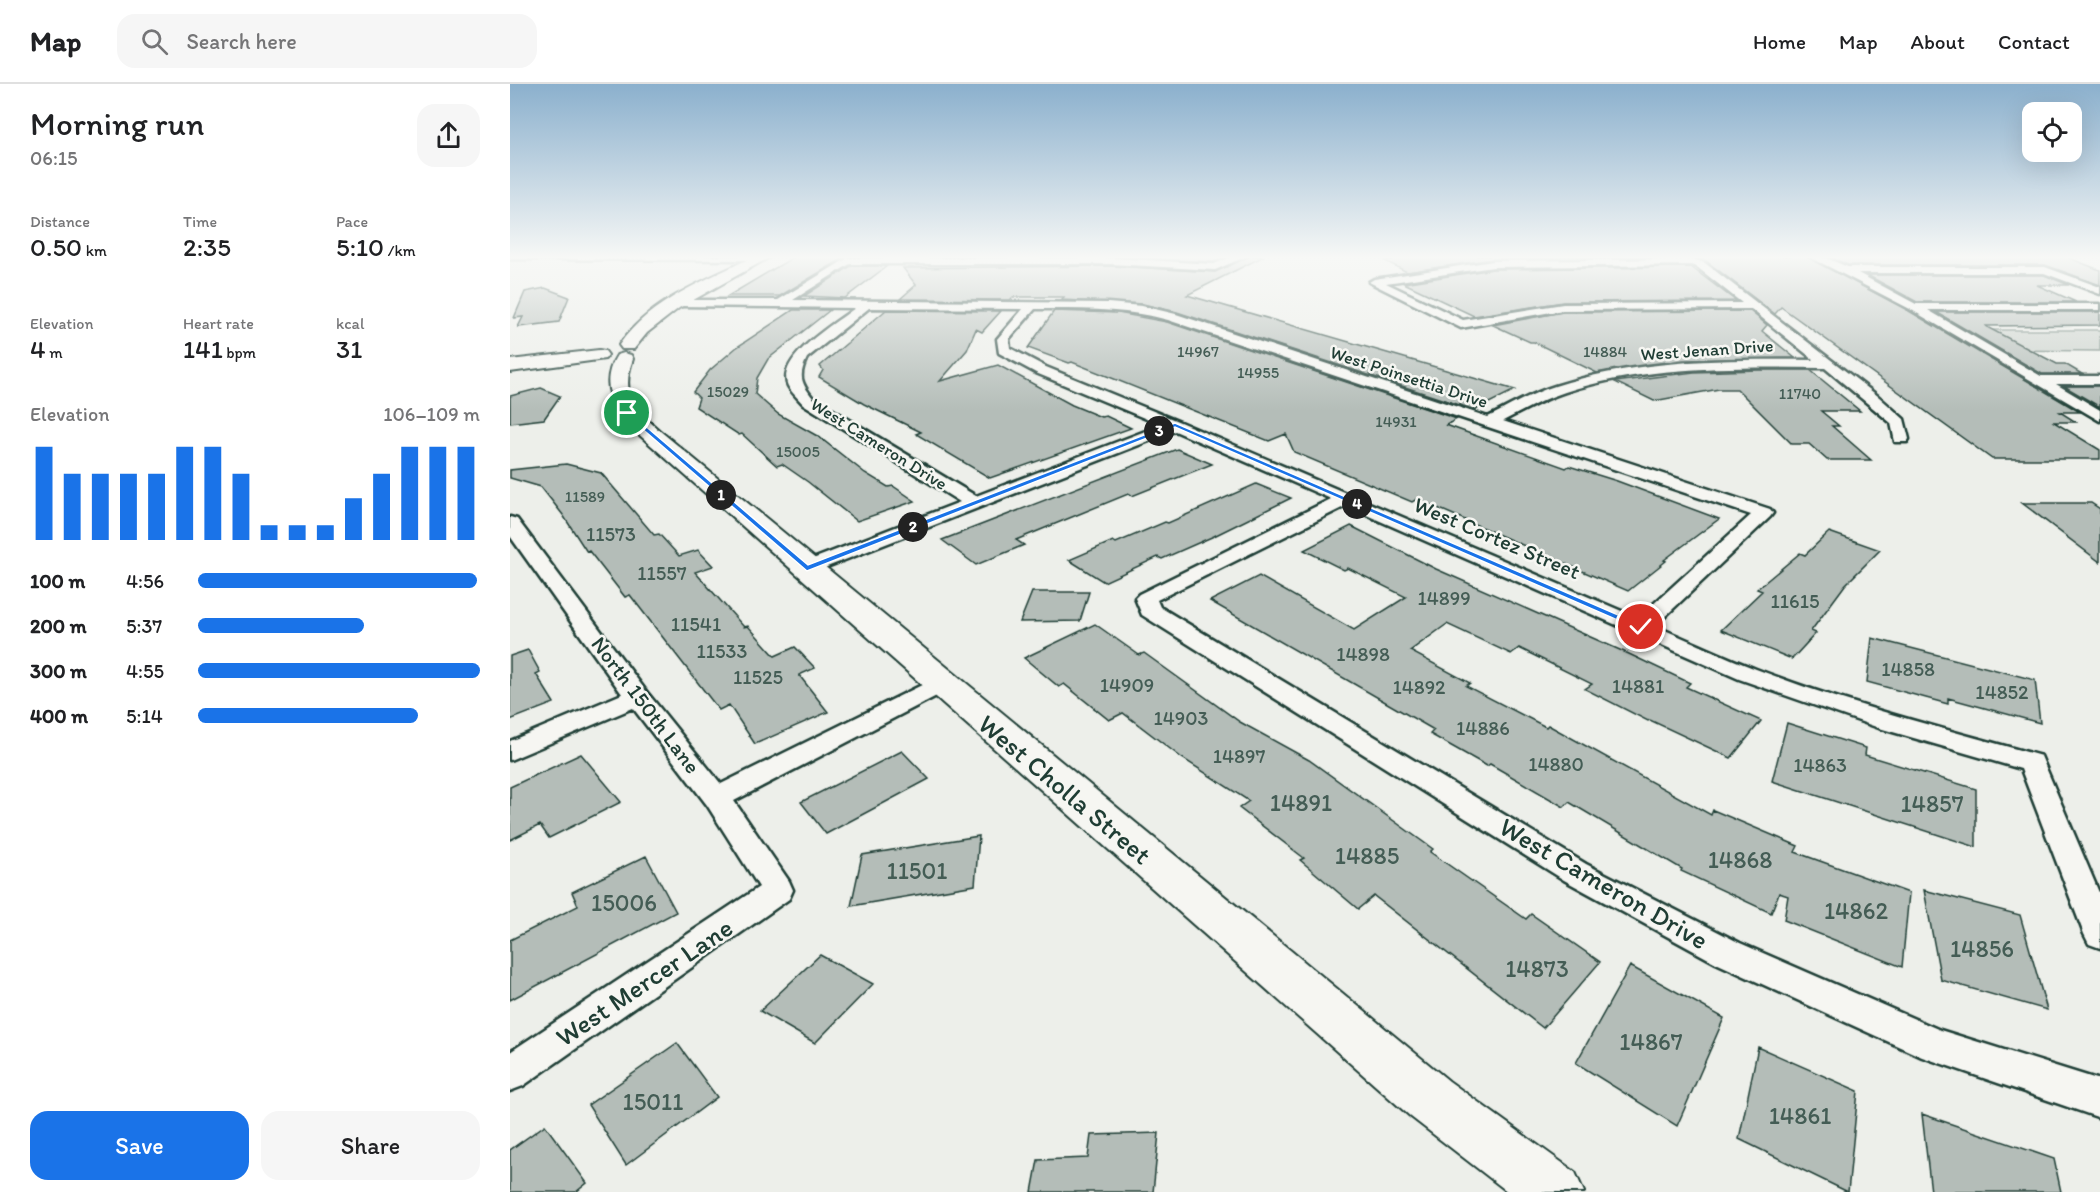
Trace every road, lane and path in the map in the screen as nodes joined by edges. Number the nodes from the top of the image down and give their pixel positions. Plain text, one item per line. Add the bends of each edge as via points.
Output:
1 (671, 308) edge
2 (862, 308) edge
3 (1030, 308) edge
4 (1121, 308) edge
5 (1427, 308) edge
6 (1559, 308) edge
7 (1753, 308) edge
8 (1915, 308) edge
9 (629, 352) junction
10 (1828, 364) junction
11 (510, 366) edge
12 (2038, 380) junction
13 (2100, 380) edge
14 (2100, 416) edge
15 (1490, 422) junction
16 (1175, 425) junction
17 (1901, 439) dead end
18 (1346, 499) junction
19 (974, 502) junction
20 (510, 523) edge
21 (807, 568) junction
22 (1641, 627) junction
23 (942, 684) junction
24 (637, 697) junction
25 (510, 750) edge
26 (717, 798) junction
27 (778, 890) joint
28 (2100, 934) edge
29 (510, 1073) edge
30 (2100, 1099) edge
31 (1555, 1192) edge

1 - 9 street via 649,323
2 - 19 street, West Cameron Drive via 801,356 794,370 794,384 808,401
3 - 16 street, West Cortez Street via 1003,339 1004,350 1041,370
4 - 15 street, West Poinsettia Drive via 1152,312
5 - 6 street via 1461,324
7 - 10 street
8 - 12 street
9 - 11 street
9 - 21 street, West Cholla Street via 618,370 616,389 627,413
10 - 15 street, West Jenan Drive via 1688,366 1641,371 1559,390
10 - 17 street via 1899,422
12 - 13 street
12 - 14 street
15 - 22 street, West Poinsettia Drive via 1764,513
16 - 18 street, West Cortez Street
16 - 19 street
18 - 22 street, West Cortez Street
18 - 30 street, West Cameron Drive via 1146,598 1150,610 1565,866 1728,953 1935,1045
19 - 21 street
20 - 24 street, North 150th Lane
21 - 23 street, West Cholla Street
22 - 28 street, West Cortez Street via 1747,674 1838,708 2032,763
23 - 26 street
23 - 31 street, West Cholla Street via 1430,1099
24 - 25 street
24 - 26 street, North 150th Lane
26 - 27 street, North 150th Lane
27 - 29 street, West Mercer Lane

